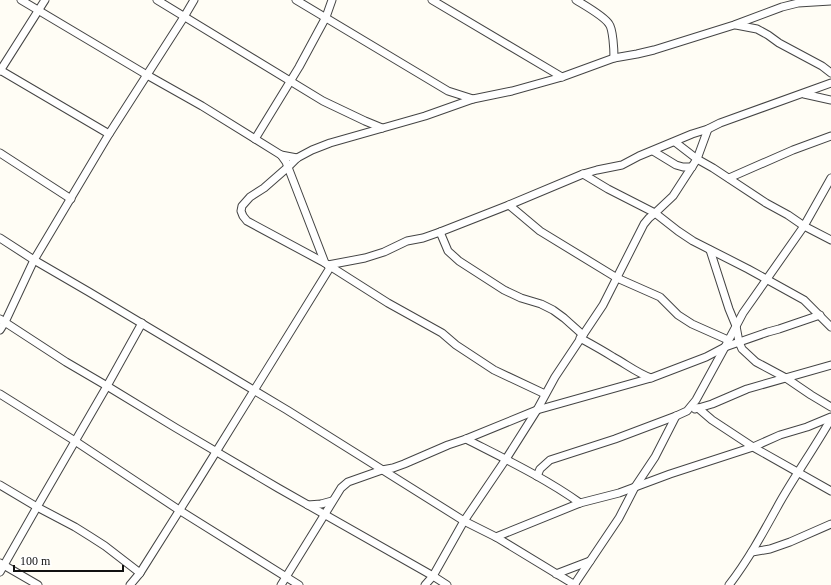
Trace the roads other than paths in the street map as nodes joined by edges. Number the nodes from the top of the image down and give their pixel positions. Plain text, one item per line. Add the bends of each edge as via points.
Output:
1 (21, 0) edge
2 (45, 0) edge
3 (157, 0) edge
4 (194, 0) edge
5 (296, 0) edge
6 (332, 0) edge
7 (432, 0) edge
8 (576, 0) edge
9 (831, 1) edge
10 (39, 11) junction
11 (184, 16) junction
12 (326, 17) junction
13 (734, 25) junction
14 (614, 58) junction
15 (0, 71) edge
16 (831, 73) edge
17 (147, 75) junction
18 (562, 77) junction
19 (290, 81) junction
20 (831, 84) edge
21 (804, 94) junction
22 (473, 99) junction
23 (831, 100) edge
24 (382, 128) junction
25 (708, 129) junction
26 (109, 134) junction
27 (831, 136) edge
28 (255, 139) junction
29 (675, 142) junction
30 (654, 151) junction
31 (0, 153) edge
32 (281, 155) junction
33 (297, 158) junction
34 (697, 159) junction
35 (288, 167) junction
36 (692, 168) junction
37 (583, 174) junction
38 (728, 178) junction
39 (831, 178) edge
40 (71, 199) junction
41 (509, 205) junction
42 (656, 213) junction
43 (804, 226) junction
44 (440, 232) junction
45 (0, 238) edge
46 (831, 240) edge
47 (710, 250) junction
48 (34, 260) junction
49 (328, 265) junction
50 (617, 278) junction
51 (766, 278) junction
52 (820, 315) junction
53 (3, 320) edge
54 (142, 323) junction
55 (736, 326) junction
56 (831, 327) edge
57 (0, 330) edge
58 (581, 336) junction
59 (728, 340) junction
60 (739, 342) junction
61 (725, 347) junction
62 (831, 364) edge
63 (651, 378) junction
64 (786, 378) junction
65 (107, 386) junction
66 (254, 390) junction
67 (0, 394) edge
68 (545, 394) junction
69 (831, 407) edge
70 (698, 408) junction
71 (536, 410) junction
72 (687, 411) junction
73 (676, 416) junction
74 (831, 418) edge
75 (466, 439) junction
76 (75, 442) junction
77 (753, 447) junction
78 (216, 451) junction
79 (506, 459) junction
80 (382, 470) junction
81 (799, 472) junction
82 (537, 476) junction
83 (0, 485) edge
84 (636, 487) junction
85 (831, 490) edge
86 (332, 501) junction
87 (580, 503) junction
88 (308, 505) junction
89 (37, 507) junction
90 (179, 510) junction
91 (324, 514) junction
92 (464, 521) junction
93 (831, 524) edge
94 (496, 537) junction
95 (752, 552) junction
96 (590, 561) junction
97 (2, 564) edge
98 (0, 572) edge
99 (140, 572) junction
100 (556, 574) junction
101 (286, 576) junction
102 (433, 576) junction
103 (38, 585) edge
104 (130, 585) edge
105 (281, 585) edge
106 (299, 585) edge
107 (426, 585) edge
108 (447, 585) edge
109 (574, 585) edge
110 (729, 585) edge

1 - 10 street
2 - 10 street
3 - 11 street
4 - 11 street
5 - 12 street
6 - 12 street
7 - 18 street
8 - 14 street via 610,24
9 - 13 street via 793,4
10 - 15 street
10 - 17 street
11 - 17 street
11 - 19 street
12 - 19 street
12 - 22 street via 448,91
13 - 14 street via 654,50
13 - 16 street via 757,29
14 - 18 street
15 - 26 street
17 - 26 street
17 - 28 street
18 - 22 street
19 - 24 street via 323,101
19 - 28 street
20 - 21 street
21 - 23 street
21 - 25 street
22 - 24 street
24 - 33 street via 324,145
25 - 29 street
25 - 34 street
26 - 40 street
27 - 38 street
28 - 32 street
29 - 30 street
29 - 34 street
30 - 36 street via 676,165
30 - 37 street via 622,165
31 - 40 street
32 - 33 street
32 - 35 street
33 - 35 street
34 - 36 street
34 - 38 street
35 - 49 street
35 - 49 street via 250,197 242,206 243,216 247,221
36 - 42 street via 673,196
37 - 41 street
37 - 42 street
38 - 43 street
39 - 43 street
40 - 48 street
41 - 44 street
41 - 50 street via 540,231
42 - 47 street via 678,231
42 - 50 street via 644,224
43 - 46 street
43 - 51 street
44 - 49 street via 407,241 378,254
44 - 58 street via 448,251 459,261 504,290 553,310
45 - 48 street
47 - 51 street
47 - 55 street
48 - 53 street
48 - 54 street
49 - 66 street
49 - 68 street via 442,333 456,346 494,370
50 - 58 street via 603,305
50 - 59 street via 660,298 692,324
51 - 52 street via 804,300
51 - 55 street
52 - 56 street
52 - 60 street
53 - 57 street
53 - 65 street
54 - 65 street
54 - 66 street
55 - 59 street
55 - 60 street
58 - 63 street via 642,375
58 - 68 street
59 - 61 street
60 - 61 street
60 - 64 street via 742,349 756,362
61 - 63 street
61 - 72 street via 696,400
62 - 64 street
63 - 71 street
64 - 69 street
64 - 70 street via 747,389
65 - 76 street
65 - 78 street
66 - 78 street
66 - 80 street
67 - 76 street
68 - 71 street
70 - 72 street
70 - 77 street
71 - 75 street
71 - 79 street
72 - 73 street
73 - 82 street via 550,460 540,469
73 - 84 street
74 - 77 street
74 - 81 street
75 - 79 street
75 - 80 street
76 - 89 street
76 - 90 street
77 - 81 street
77 - 84 street
78 - 88 street
78 - 90 street
79 - 82 street
79 - 92 street
80 - 86 street via 344,485
80 - 92 street
81 - 85 street
81 - 95 street
82 - 87 street
83 - 89 street
84 - 87 street
84 - 96 street
86 - 88 street
86 - 91 street
87 - 94 street
88 - 91 street
89 - 97 street
89 - 99 street via 91,536
90 - 99 street
90 - 101 street
91 - 101 street
91 - 102 street
92 - 94 street
92 - 102 street
93 - 95 street via 790,542
94 - 100 street
95 - 110 street
96 - 100 street
96 - 109 street
97 - 98 street
97 - 103 street
99 - 104 street
100 - 109 street
101 - 105 street
101 - 106 street
102 - 107 street
102 - 108 street

